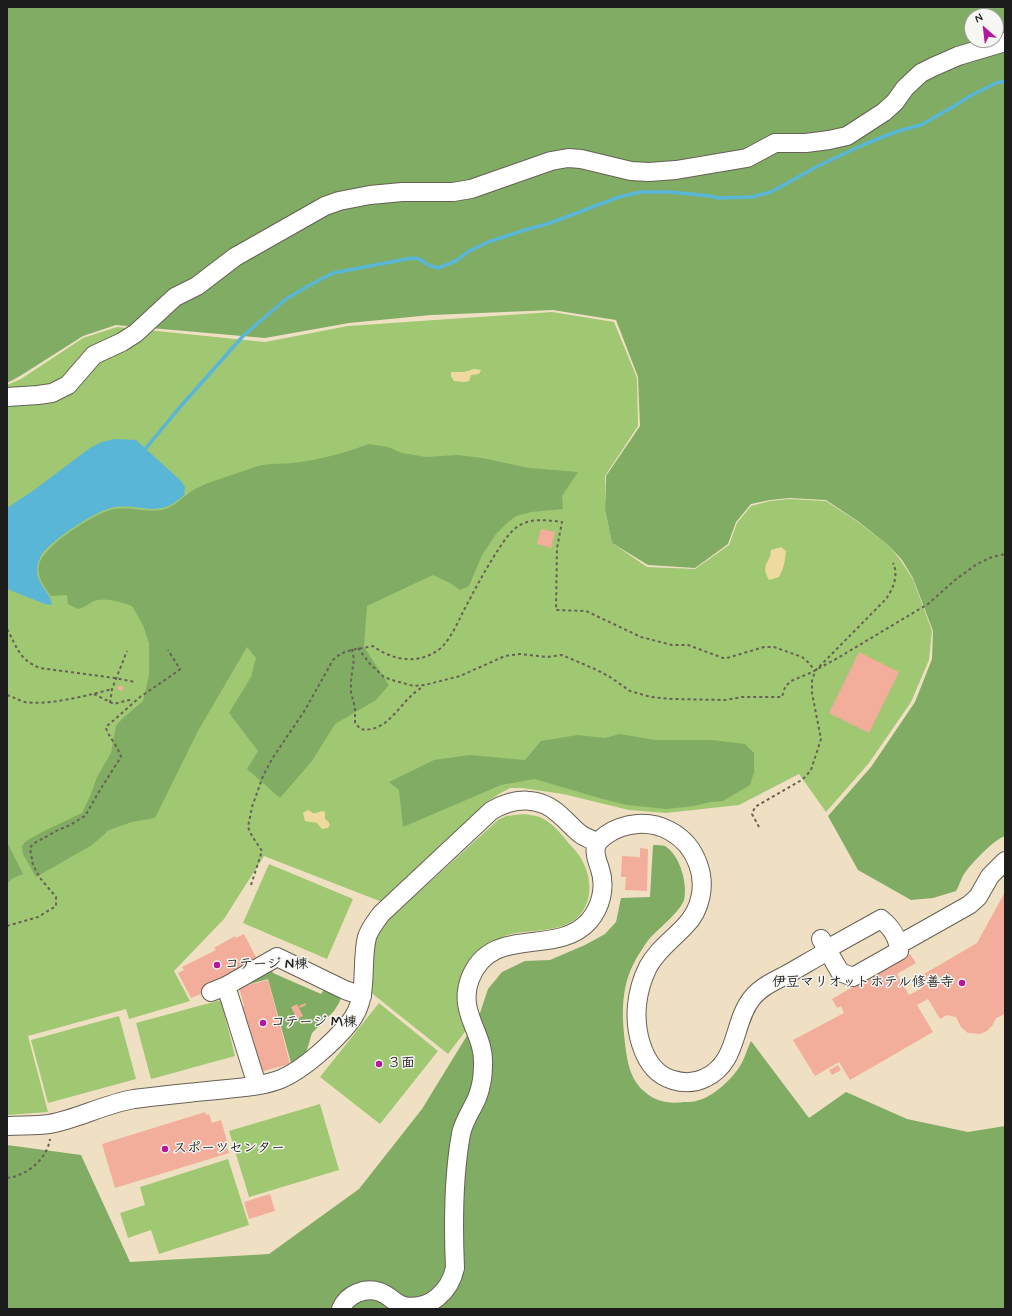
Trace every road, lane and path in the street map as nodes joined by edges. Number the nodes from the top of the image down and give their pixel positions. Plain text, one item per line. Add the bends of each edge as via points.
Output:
1 (1005, 42) edge
2 (7, 397) edge
3 (1005, 554) edge
4 (893, 563) dead end
5 (7, 629) edge
6 (358, 648) junction
7 (352, 649) junction
8 (168, 650) dead end
9 (126, 651) dead end
10 (815, 671) junction
11 (116, 678) junction
12 (135, 682) dead end
13 (425, 686) junction
14 (112, 689) junction
15 (93, 694) junction
16 (7, 695) edge
17 (110, 703) junction
18 (132, 703) junction
19 (759, 827) dead end
20 (598, 842) junction
21 (1005, 861) edge
22 (251, 885) dead end
23 (7, 926) edge
24 (898, 944) junction
25 (825, 947) junction
26 (362, 996) junction
27 (257, 1085) junction
28 (48, 1124) junction
29 (7, 1126) edge
30 (7, 1178) edge
31 (341, 1309) edge

1 - 2 street via 958,56 921,74 884,112 847,136 806,143 775,142 743,159 676,170 631,171 568,158 550,161 471,189 453,192 402,192 339,201 325,206 235,257 197,286 175,297 136,334 94,355 68,385 52,393
3 - 10 path via 977,564 928,604
4 - 10 path via 896,571 894,584 888,596
5 - 11 path via 22,657 31,665
6 - 7 path
6 - 10 path via 373,646 395,658 415,660 440,649 453,632 490,562 508,536 518,526 540,520 562,522 557,548 556,610 586,611 641,637 672,645 688,645 722,658 764,647 774,647 802,657
6 - 13 path via 370,664 384,676 407,685
7 - 13 path via 354,659 351,692 355,706 355,722 360,729 374,729 385,723 414,692
7 - 22 path via 333,660 305,710 272,758 264,776 248,822 252,836 262,851
8 - 18 path via 180,669
9 - 11 path
10 - 13 path via 791,681 785,687 782,697 672,699 650,697 630,691 604,673 567,656 543,657 520,654 500,657 460,676
10 - 19 path via 812,693 821,738 811,770 805,777 755,807 752,814
11 - 12 path
11 - 14 path
14 - 15 path
14 - 17 path
15 - 16 path via 36,702 26,702
15 - 17 path
17 - 18 path via 129,700
18 - 23 path via 106,727 121,757 85,816 30,848 33,865 45,886 56,897 56,906 38,917
20 - 25 street via 607,834 628,825 650,824 681,838 689,846 699,866 702,888 696,910 691,920 652,960 643,978 638,997 637,1017 642,1046 654,1069 668,1078 692,1082 704,1079 715,1072 732,1047 749,1001 764,987
20 - 26 street via 574,830 553,809 543,804 522,800 511,801 491,811 381,914 371,927 367,936
20 - 31 street via 595,855 602,877 602,891 599,905 589,921 566,937 499,948 481,961 469,980 467,1010 482,1045 484,1057 478,1096 461,1134 454,1192 455,1268 449,1285 437,1298 420,1306 402,1305 372,1290 354,1294 347,1299
21 - 24 street via 990,876 978,897 969,905
24 - 25 street via 892,930 881,919
24 - 25 street via 899,951 853,977 840,972
26 - 27 street via 360,1005 350,1021 305,1065 279,1080
26 - 27 street via 277,956 219,989
27 - 28 street via 109,1104
28 - 29 street
28 - 30 path via 50,1138 44,1155 30,1168

